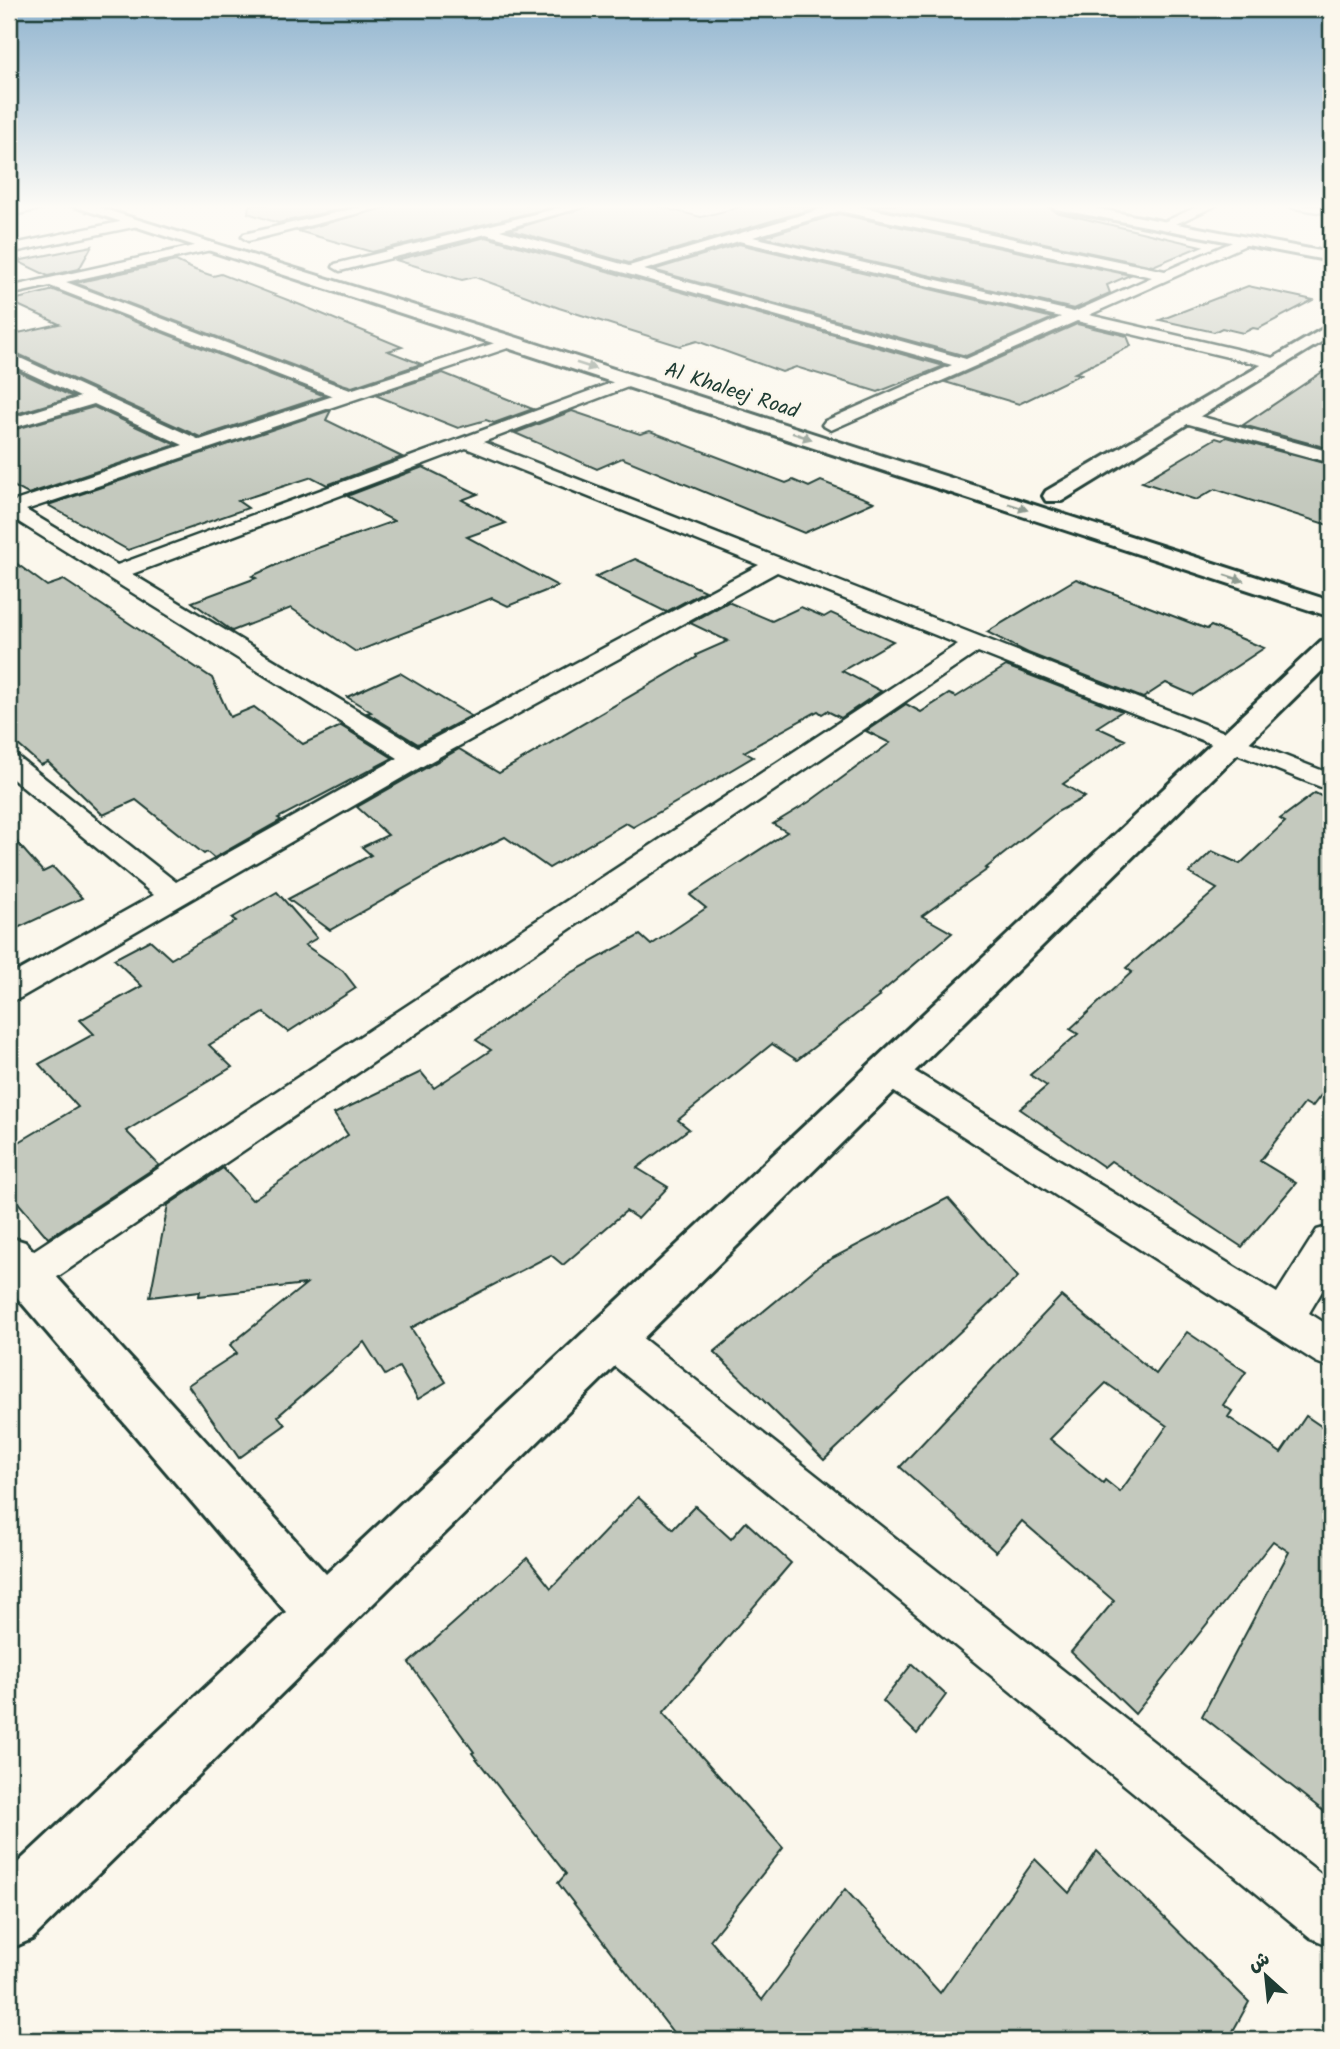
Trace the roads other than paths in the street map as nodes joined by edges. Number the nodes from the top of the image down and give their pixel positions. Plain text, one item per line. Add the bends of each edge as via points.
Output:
1 (101, 301) edge
2 (379, 301) edge
3 (444, 301) dead end
4 (739, 301) edge
5 (1005, 301) edge
6 (1111, 301) edge
7 (1074, 317) junction
8 (1331, 329) edge
9 (512, 342) junction
10 (10, 359) edge
11 (1274, 363) junction
12 (969, 365) junction
13 (631, 381) junction
14 (706, 385) dead end
15 (349, 396) junction
16 (96, 398) junction
17 (1184, 417) junction
18 (808, 418) dead end
19 (9, 424) edge
20 (831, 425) junction
21 (858, 433) dead end
22 (466, 442) junction
23 (199, 446) junction
24 (1331, 458) edge
25 (1080, 504) dead end
26 (10, 509) edge
27 (775, 565) junction
28 (116, 573) junction
29 (1331, 609) edge
30 (974, 644) junction
31 (1331, 648) edge
32 (1230, 745) junction
33 (417, 758) junction
34 (9, 763) edge
35 (1331, 783) edge
36 (174, 896) junction
37 (9, 990) edge
38 (889, 1072) junction
39 (1331, 1242) edge
40 (18, 1266) edge
41 (1283, 1319) junction
42 (611, 1338) junction
43 (1331, 1349) edge
44 (324, 1613) junction
45 (9, 1916) edge
46 (1331, 1918) edge

1 - 15 street
2 - 9 main road, Al Khaleej Road
3 - 14 main road, Al Khaleej Road
4 - 12 street
5 - 7 street
6 - 7 street
7 - 11 street
7 - 12 street
8 - 11 main road
9 -> 13 main road, Al Khaleej Road
9 - 15 street
10 - 16 street
11 - 17 main road
12 - 20 street
13 - 22 street
13 -> 29 main road, Al Khaleej Road
15 - 23 street
16 - 19 street
16 - 23 street
17 - 24 street
17 - 25 main road via 1047,494
18 - 20 main road, Al Khaleej Road
20 - 21 main road, Al Khaleej Road
22 - 27 street
22 - 28 street
23 - 26 street
26 - 28 street
27 - 30 street
27 - 33 street
28 - 33 street
30 - 32 street
30 - 40 street
31 - 32 main road
32 - 35 street
32 - 38 main road
33 - 36 street
34 - 36 street
36 - 37 street
38 - 41 street
38 - 42 main road
39 - 41 street
40 - 44 main road
41 - 43 street
42 - 44 main road
42 - 46 street
44 - 45 main road

